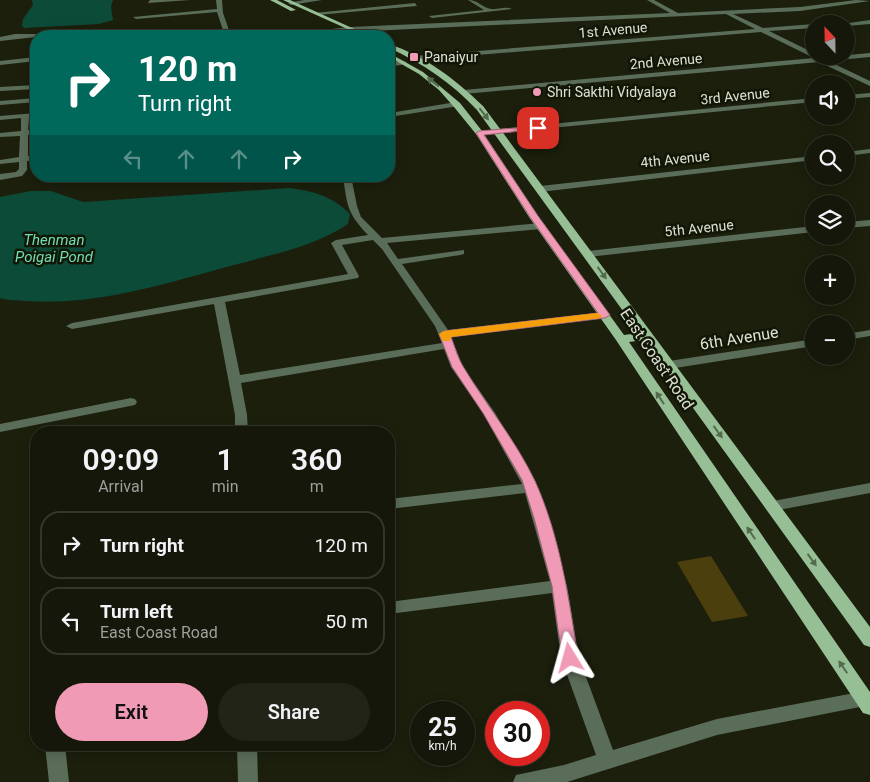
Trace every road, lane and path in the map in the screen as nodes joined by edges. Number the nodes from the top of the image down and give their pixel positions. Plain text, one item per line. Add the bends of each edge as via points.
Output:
1 (187, 0) edge
2 (219, 0) edge
3 (273, 0) edge
4 (319, 0) edge
5 (472, 0) edge
6 (650, 0) edge
7 (868, 0) edge
8 (288, 1) edge
9 (150, 2) dead end
10 (419, 8) edge
11 (508, 9) dead end
12 (220, 10) junction
13 (490, 11) junction
14 (317, 13) junction
15 (727, 13) junction
16 (676, 14) junction
17 (136, 17) dead end
18 (375, 21) dead end
19 (870, 22) edge
20 (855, 23) edge
21 (438, 24) junction
22 (338, 27) junction
23 (805, 27) edge
24 (350, 29) joint
25 (226, 30) edge
26 (315, 30) edge
27 (343, 30) edge
28 (762, 30) junction
29 (30, 36) edge
30 (0, 39) edge
31 (395, 50) edge
32 (805, 52) edge
33 (870, 55) edge
34 (395, 56) edge
35 (855, 56) edge
36 (805, 58) edge
37 (30, 60) edge
38 (410, 60) junction
39 (0, 62) edge
40 (395, 64) edge
41 (832, 65) edge
42 (870, 84) edge
43 (30, 87) edge
44 (0, 89) edge
45 (464, 92) junction
46 (870, 95) edge
47 (855, 96) edge
48 (30, 101) edge
49 (805, 101) edge
50 (0, 104) edge
51 (456, 104) junction
52 (398, 107) dead end
53 (395, 109) edge
54 (395, 111) edge
55 (30, 115) edge
56 (25, 116) junction
57 (0, 118) edge
58 (30, 132) edge
59 (498, 132) junction
60 (23, 133) junction
61 (479, 133) junction
62 (0, 135) edge
63 (870, 151) edge
64 (855, 153) edge
65 (30, 158) edge
66 (23, 159) junction
67 (805, 159) edge
68 (0, 162) edge
69 (0, 177) edge
70 (348, 182) edge
71 (540, 189) junction
72 (870, 223) edge
73 (855, 224) edge
74 (541, 226) junction
75 (805, 230) edge
76 (378, 239) junction
77 (460, 252) dead end
78 (588, 254) junction
79 (396, 262) junction
80 (219, 300) junction
81 (605, 315) junction
82 (72, 326) dead end
83 (870, 333) edge
84 (647, 336) junction
85 (855, 336) edge
86 (621, 339) junction
87 (446, 340) junction
88 (805, 343) edge
89 (669, 365) junction
90 (234, 380) junction
91 (132, 402) dead end
92 (241, 426) edge
93 (0, 428) edge
94 (530, 488) junction
95 (870, 488) edge
96 (395, 503) edge
97 (773, 506) junction
98 (559, 586) junction
99 (395, 607) edge
100 (870, 640) edge
101 (867, 703) edge
102 (56, 751) edge
103 (247, 751) edge
104 (608, 761) junction
105 (59, 782) edge
106 (248, 782) edge
107 (523, 782) edge

1 - 9 street
2 - 12 street
3 - 22 main road via 302,15
4 - 8 street
5 - 13 street
6 - 16 street
7 - 15 street
8 - 14 main road
10 - 13 street
10 - 14 street
10 - 21 street
11 - 13 street
12 - 17 street
12 - 25 street
14 - 22 main road
15 - 16 street
15 - 28 street
16 - 21 street
18 - 22 street
19 - 20 street
21 - 24 street
22 - 24 street
22 - 26 street
22 - 27 main road
23 - 28 street, 1st Avenue
28 - 32 street
28 - 38 street, 1st Avenue
29 - 30 street
31 - 38 main road, East Coast Road
33 - 35 street, 2nd Avenue
34 - 38 main road, East Coast Road
36 - 45 street, 2nd Avenue
37 - 39 street
38 - 40 street, 1st Avenue
38 - 45 main road, East Coast Road via 440,73
51 -> 38 main road, East Coast Road
41 - 42 street
43 - 44 street
45 -> 59 main road, East Coast Road
46 - 47 street
48 - 50 street
49 - 59 street, 3rd Avenue
51 - 54 street
51 - 61 main road, East Coast Road
52 - 53 street
55 - 56 street
56 - 57 street
56 - 60 street
58 - 60 street
59 - 61 street, 3rd Avenue
59 - 71 main road, East Coast Road
60 - 62 street
60 - 66 street
61 - 74 main road, East Coast Road
63 - 64 street
65 - 66 street
66 - 68 street
66 - 69 street via 21,172
67 - 71 street, 4th Avenue
70 - 76 street via 357,218
71 - 78 main road, East Coast Road
72 - 73 street
74 - 76 street
74 - 81 main road, East Coast Road
75 - 78 street, 5th Avenue
76 - 79 street
76 - 80 street via 336,243 354,276
77 - 79 street
78 -> 84 main road, East Coast Road
79 - 87 street
80 - 82 street
80 - 90 street
81 - 86 main road, East Coast Road
81 - 87 street
83 - 85 street
84 - 86 main road
84 - 89 main road, East Coast Road
101 -> 86 main road, East Coast Road
87 - 90 street
87 - 94 street via 457,367 508,444
88 - 89 street, 6th Avenue
89 -> 97 main road, East Coast Road
90 - 92 street
91 - 93 street
94 - 96 street
94 - 98 street
95 - 97 street
97 -> 100 main road, East Coast Road
98 - 99 street
98 - 104 street via 570,658
101 - 104 street via 717,727
102 - 105 street
103 - 106 street
104 - 107 street

